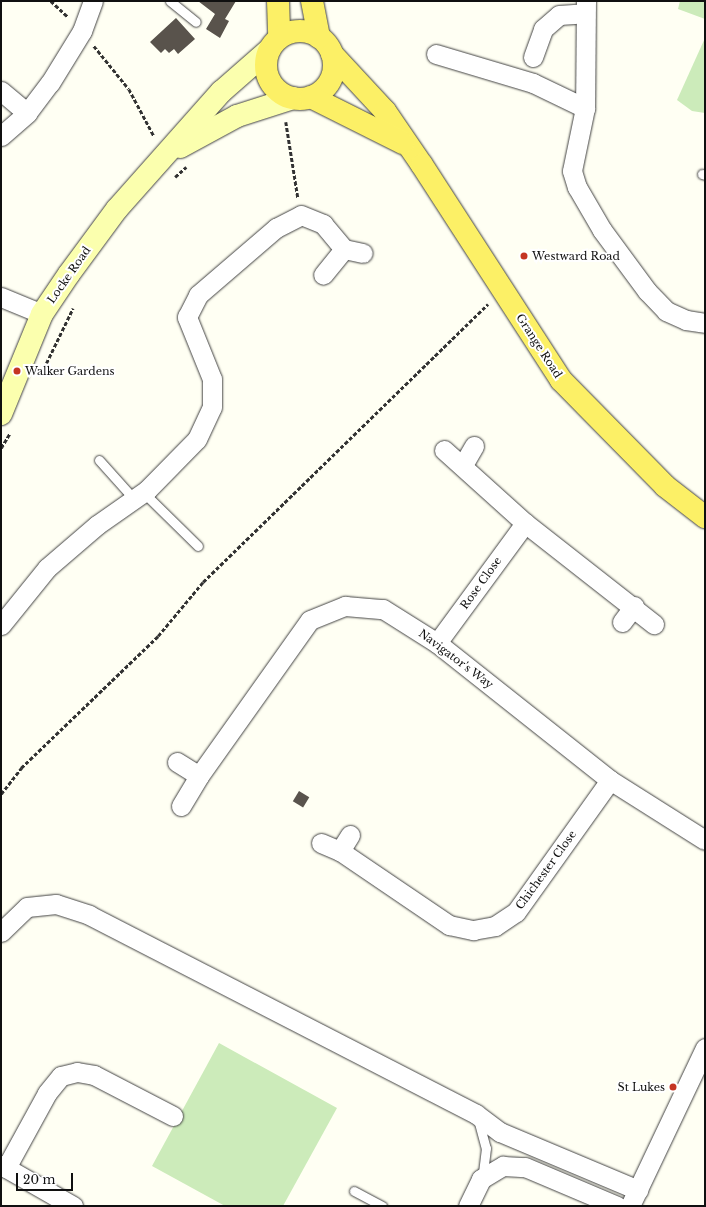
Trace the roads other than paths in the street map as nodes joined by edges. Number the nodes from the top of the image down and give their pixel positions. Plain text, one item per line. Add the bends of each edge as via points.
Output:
1 (93, 1) edge
2 (170, 1) edge
3 (278, 1) edge
4 (312, 1) edge
5 (585, 7) edge
6 (196, 22) dead end
7 (274, 44) junction
8 (325, 46) junction
9 (436, 54) dead end
10 (533, 57) dead end
11 (1, 91) edge
12 (302, 98) junction
13 (585, 108) junction
14 (27, 112) junction
15 (1, 136) edge
16 (408, 146) junction
17 (166, 154) junction
18 (344, 249) junction
19 (363, 253) dead end
20 (323, 275) dead end
21 (1, 297) edge
22 (42, 314) junction
23 (705, 323) edge
24 (1, 414) edge
25 (474, 446) dead end
26 (444, 450) dead end
27 (99, 460) dead end
28 (463, 465) junction
29 (138, 496) junction
30 (705, 517) edge
31 (525, 523) junction
32 (198, 546) dead end
33 (634, 606) junction
34 (622, 622) dead end
35 (654, 624) dead end
36 (1, 625) edge
37 (437, 643) junction
38 (177, 762) dead end
39 (199, 776) junction
40 (610, 780) junction
41 (181, 806) dead end
42 (350, 835) dead end
43 (705, 840) edge
44 (320, 843) dead end
45 (340, 851) junction
46 (1, 932) edge
47 (705, 1048) edge
48 (476, 1114) junction
49 (173, 1116) dead end
50 (3, 1167) edge
51 (482, 1179) junction
52 (354, 1191) dead end
53 (634, 1198) edge
54 (73, 1206) edge
55 (382, 1206) edge
56 (468, 1206) edge
57 (617, 1206) edge

1 - 14 street via 82,31 50,83
2 - 6 lane
3 - 7 main road
4 - 8 main road
5 - 10 street via 559,15 543,29
5 - 13 street
7 - 8 main road via 299,31
7 - 12 main road via 266,70 269,80 275,88
7 - 17 street, Locke Road via 221,92
8 - 12 main road via 332,75 324,88
8 - 16 main road, Grange Road via 384,111
9 - 13 street via 533,84
11 - 14 street
12 - 16 main road, Grange Road
12 - 17 street, Locke Road via 238,116
13 - 23 street via 572,171 577,187 602,230 647,291 666,311 686,320
14 - 15 street
16 - 30 main road, Grange Road via 561,380 665,486
17 - 22 street, Locke Road via 117,209
18 - 19 street
18 - 20 street
18 - 29 street via 323,224 301,215 276,228 198,295 187,317 212,378 212,407 197,439
21 - 22 street
22 - 24 street, Locke Road
25 - 28 street
26 - 28 street
27 - 29 lane
28 - 31 street
29 - 32 lane
29 - 36 street via 47,568
31 - 33 street
31 - 37 street, Rose Close
33 - 34 street
33 - 35 street
37 - 39 street, Navigator's Way via 383,609 345,606 310,620
37 - 40 street, Navigator's Way
38 - 39 street
39 - 41 street, Navigator's Way
40 - 43 street, Navigator's Way
40 - 45 street, Chichester Close via 516,912 495,926 473,930 449,925
42 - 45 street
44 - 45 street, Chichester Close
46 - 48 street via 27,906 56,904 89,915
47 - 53 street
48 - 51 lane via 486,1148
48 - 53 street via 500,1132
49 - 50 street via 94,1075 77,1072 61,1076 47,1093
50 - 54 street
51 - 56 street
51 - 57 street via 503,1166 525,1167
52 - 55 lane

